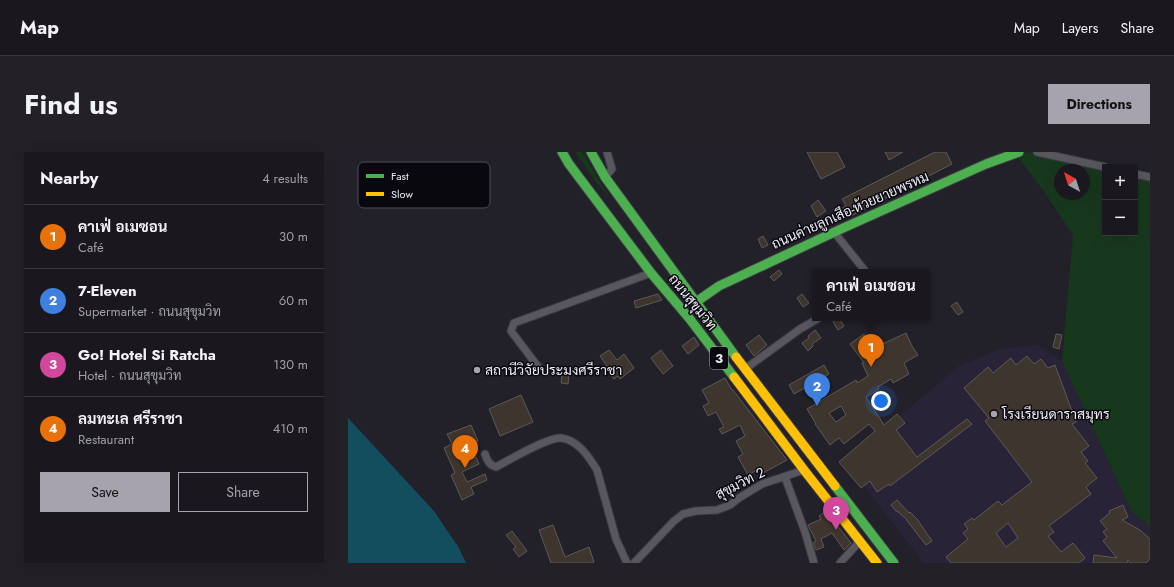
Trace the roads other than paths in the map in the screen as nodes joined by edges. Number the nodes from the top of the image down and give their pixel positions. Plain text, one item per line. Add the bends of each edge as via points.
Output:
1 (562, 152) edge
2 (591, 152) edge
3 (607, 152) edge
4 (1019, 152) edge
5 (1038, 152) edge
6 (1102, 166) edge
7 (1138, 175) edge
8 (605, 177) junction
9 (1150, 177) edge
10 (834, 232) junction
11 (864, 269) edge
12 (651, 273) junction
13 (696, 302) junction
14 (814, 321) edge
15 (539, 368) dead end
16 (745, 369) junction
17 (485, 454) dead end
18 (804, 470) junction
19 (784, 477) junction
20 (860, 541) junction
21 (627, 563) edge
22 (634, 563) edge
23 (814, 563) edge
24 (840, 563) edge
25 (877, 563) edge
26 (894, 563) edge

1 - 12 main road, ถนนสุขุมวิท / 3
2 - 8 main road, ถนนสุขุมวิท / 3
3 - 8 street via 612,169
4 - 10 main road, ถนนค่ายลูกเสึอ-ห้วยยายพรหม via 986,164
5 - 6 street
7 - 9 street
8 - 13 main road, ถนนสุขุมวิท / 3
10 - 11 street
10 - 13 main road, ถนนค่ายลูกเสึอ-ห้วยยายพรหม via 719,286
12 - 15 street via 514,323 511,332
12 - 18 main road, ถนนสุขุมวิท / 3 via 689,318
13 - 16 main road, ถนนสุขุมวิท / 3
14 - 16 street
16 - 26 main road, ถนนสุขุมวิท / 3
17 - 21 street via 488,462 496,467 543,443 560,438 572,441 597,470 616,539
18 - 19 street, สุขุมวิท 2
18 - 20 main road, ถนนสุขุมวิท / 3
19 - 22 street, สุขุมวิท 2 via 762,484 730,505 717,510 683,514 674,520
19 - 23 street
20 - 24 street
20 - 25 main road, ถนนสุขุมวิท / 3

